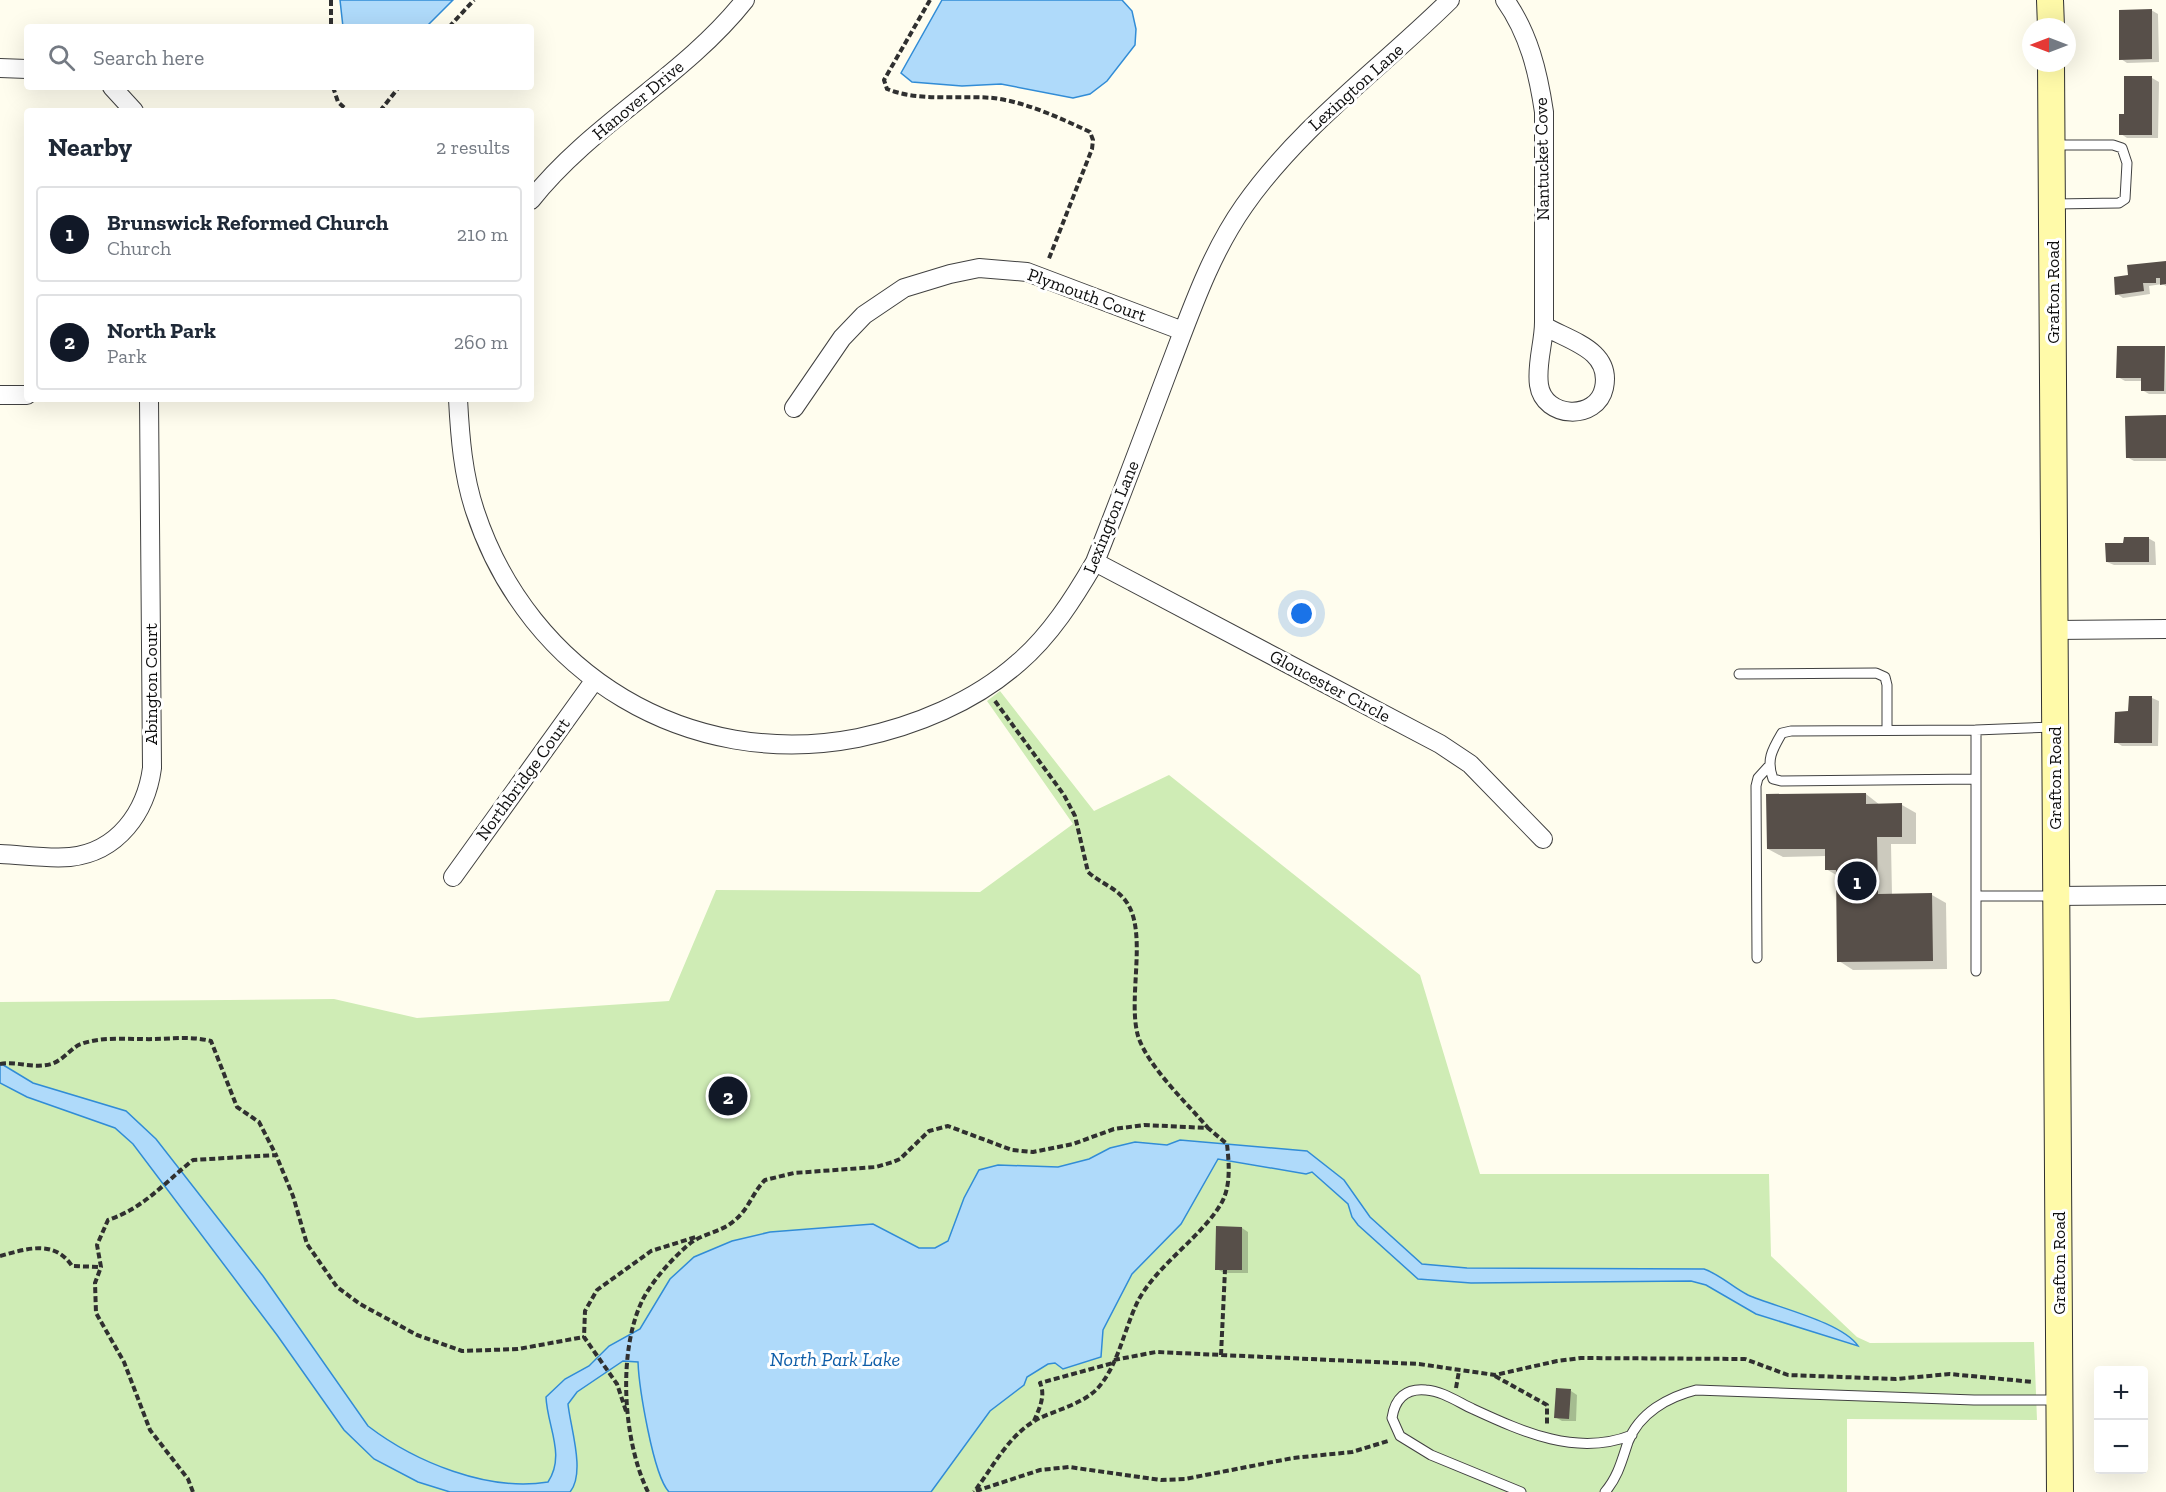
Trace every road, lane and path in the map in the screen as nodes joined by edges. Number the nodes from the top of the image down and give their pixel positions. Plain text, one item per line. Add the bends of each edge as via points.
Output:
1 (330, 0) edge
2 (474, 0) edge
3 (745, 0) edge
4 (930, 0) edge
5 (1450, 0) edge
6 (1505, 0) edge
7 (2050, 0) edge
8 (2051, 18) edge
9 (331, 24) edge
10 (451, 24) edge
11 (0, 69) edge
12 (24, 69) edge
13 (2051, 72) edge
14 (115, 90) edge
15 (334, 90) edge
16 (397, 90) edge
17 (131, 108) edge
18 (345, 108) edge
19 (382, 108) edge
20 (2052, 145) junction
21 (534, 197) edge
22 (2052, 204) junction
23 (1043, 276) junction
24 (1544, 326) junction
25 (1183, 331) junction
26 (0, 394) edge
27 (24, 395) edge
28 (149, 402) edge
29 (458, 402) edge
30 (794, 408) dead end
31 (1095, 562) junction
32 (2166, 629) edge
33 (2054, 630) junction
34 (1739, 674) dead end
35 (594, 681) junction
36 (986, 687) junction
37 (2055, 727) junction
38 (1887, 730) junction
39 (1976, 730) junction
40 (1768, 767) junction
41 (1976, 779) junction
42 (1543, 840) dead end
43 (0, 854) edge
44 (453, 877) dead end
45 (2166, 895) edge
46 (1976, 896) junction
47 (2056, 896) junction
48 (1757, 958) dead end
49 (1976, 971) dead end
50 (0, 1064) edge
51 (1208, 1128) junction
52 (276, 1155) junction
53 (698, 1237) junction
54 (0, 1256) edge
55 (101, 1267) junction
56 (1225, 1270) dead end
57 (584, 1337) junction
58 (1221, 1355) junction
59 (1114, 1361) junction
60 (1495, 1375) junction
61 (2033, 1382) dead end
62 (2060, 1400) junction
63 (628, 1417) junction
64 (1034, 1421) junction
65 (1632, 1435) junction
66 (1400, 1436) junction
67 (1547, 1438) junction
68 (975, 1491) edge
69 (193, 1492) edge
70 (648, 1492) edge
71 (1521, 1492) edge
72 (1605, 1492) edge
73 (2060, 1492) edge

1 - 9 path
2 - 10 path
3 - 21 street, Hanover Drive via 708,41 572,155
4 - 23 path via 884,80 887,89 913,95 1015,102 1090,132 1092,149
5 - 25 street, Lexington Lane via 1306,132 1271,171 1221,241
6 - 24 street, Nantucket Cove via 1519,21 1532,54 1544,112
7 - 8 street
11 - 12 street
13 - 20 street, Grafton Road
14 - 17 street
15 - 18 path
16 - 19 path
20 - 22 street, Grafton Road
20 - 22 lane via 2113,145 2122,148 2127,163 2125,199 2119,203
22 - 33 street, Grafton Road
23 - 25 street, Plymouth Court
23 - 30 street, Plymouth Court via 979,268 934,277 890,295 842,338
24 - 24 street, Nantucket Cove via 1539,387 1546,402 1558,411 1579,412 1595,404 1603,391 1606,373 1600,358
25 - 31 street, Lexington Lane
26 - 27 street
28 - 43 street, Abington Court via 149,789 129,826 91,852 70,857
29 - 35 street via 464,471 490,550 533,620
31 - 36 street, Lexington Lane via 1049,630 1018,663
31 - 42 street, Gloucester Circle via 1440,744 1470,764
32 - 33 street
33 - 37 street, Grafton Road
34 - 38 lane via 1876,673 1885,677 1887,685
35 - 36 street, Lexington Lane via 667,720 748,742 789,745 830,743 909,725
35 - 44 street, Northbridge Court
36 - 51 path via 1064,795 1075,816 1088,873 1117,890 1132,912 1134,1013 1139,1038 1155,1065
37 - 39 lane
37 - 47 street, Grafton Road
38 - 39 lane
38 - 40 lane via 1782,733 1770,754
39 - 41 lane
40 - 41 lane via 1773,779 1781,781
40 - 48 lane via 1756,786
41 - 46 lane
45 - 47 street
46 - 47 lane
46 - 49 lane
47 - 62 street, Grafton Road
50 - 52 path via 51,1064 70,1054 78,1044 94,1040 182,1037 211,1041 234,1102 259,1122
51 - 53 path via 1144,1125 1114,1129 1073,1144 1033,1152 1012,1150 956,1127 940,1127 929,1131 900,1160 876,1167 794,1173 765,1180 737,1219
51 - 59 path via 1227,1144 1227,1183 1221,1203 1155,1276 1140,1299
52 - 55 path via 192,1160 164,1188 127,1214 108,1220 97,1245
52 - 57 path via 307,1244 337,1287 360,1304 417,1335 462,1351 518,1349
53 - 57 path via 651,1251 597,1290 585,1311
53 - 63 path via 648,1290 633,1325 627,1363
54 - 55 path via 34,1247 65,1256 72,1266
55 - 69 path via 95,1283 96,1313 124,1362 150,1430 188,1479
56 - 58 path
57 - 63 path via 617,1384
58 - 59 path via 1156,1352
58 - 60 path via 1426,1364
59 - 64 path via 1087,1397
59 - 64 path via 1040,1383 1043,1390
60 - 61 path via 1581,1358 1745,1359 1788,1375 1896,1379 1950,1374
60 - 67 path via 1547,1406
62 - 65 lane via 1696,1390 1657,1407 1642,1419
62 - 73 street, Grafton Road
63 - 70 path via 639,1471
64 - 68 path via 1010,1443
65 - 67 lane via 1592,1445
65 - 72 lane via 1618,1473
66 - 67 lane via 1392,1418 1394,1406 1408,1391 1426,1390
66 - 68 path via 1352,1452 1293,1458 1185,1479 1161,1480 1069,1467 1040,1470
66 - 71 lane via 1455,1467

